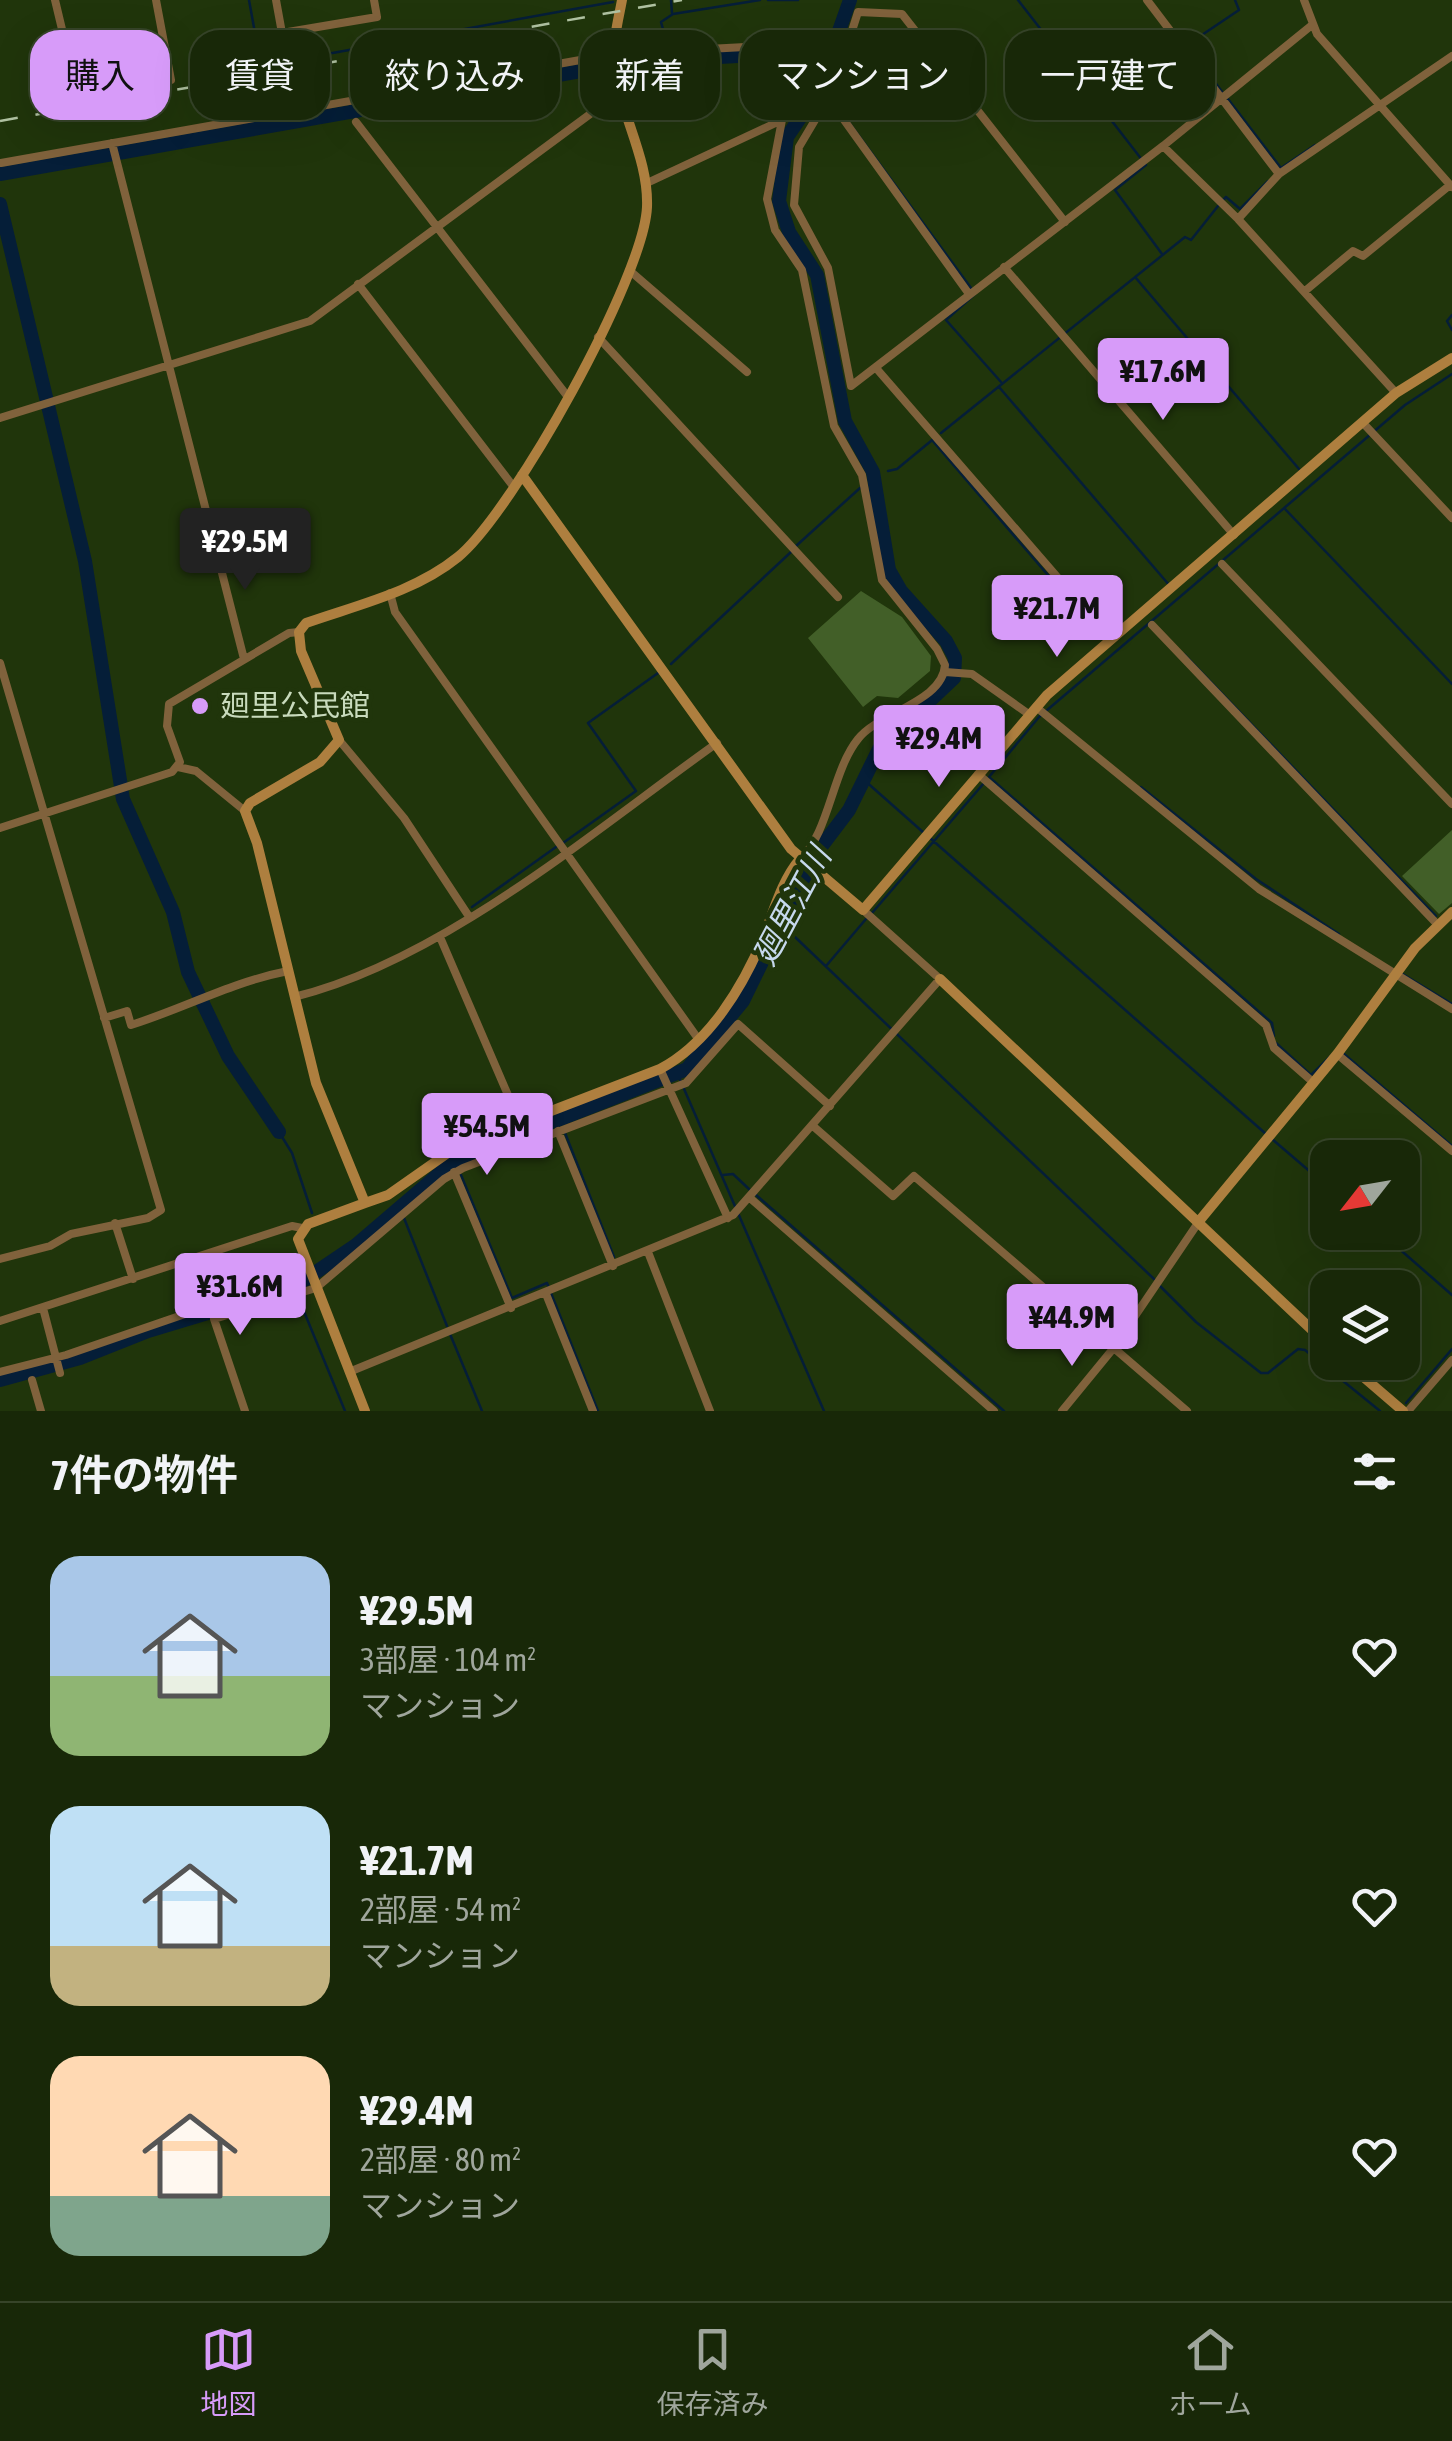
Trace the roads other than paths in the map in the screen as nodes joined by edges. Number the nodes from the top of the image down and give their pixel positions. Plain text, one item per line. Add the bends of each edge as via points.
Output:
1 (55, 0) edge
2 (156, 0) edge
3 (276, 0) edge
4 (374, 0) edge
5 (622, 0) edge
6 (1147, 0) edge
7 (1304, 0) edge
8 (1312, 25) junction
9 (618, 30) edge
10 (852, 30) edge
11 (915, 30) edge
12 (1452, 56) edge
13 (580, 60) edge
14 (1224, 96) junction
15 (1380, 105) junction
16 (581, 120) edge
17 (628, 120) edge
18 (782, 120) joint
19 (815, 120) edge
20 (845, 120) edge
21 (985, 120) edge
22 (356, 122) dead end
23 (112, 143) junction
24 (1163, 146) junction
25 (1, 163) edge
26 (1277, 172) junction
27 (647, 183) junction
28 (1451, 186) edge
29 (1238, 219) junction
30 (1065, 222) junction
31 (435, 226) junction
32 (1004, 267) junction
33 (629, 270) junction
34 (358, 284) junction
35 (1305, 291) junction
36 (972, 292) junction
37 (598, 337) junction
38 (1452, 358) edge
39 (168, 365) junction
40 (876, 368) junction
41 (747, 372) dead end
42 (1396, 394) junction
43 (568, 398) junction
44 (0, 418) edge
45 (1370, 431) junction
46 (522, 475) junction
47 (513, 486) junction
48 (1452, 518) edge
49 (1234, 535) junction
50 (1222, 564) dead end
51 (390, 593) junction
52 (838, 597) dead end
53 (1152, 625) dead end
54 (299, 632) junction
55 (1111, 639) junction
56 (244, 659) junction
57 (0, 664) edge
58 (945, 672) junction
59 (1038, 712) junction
60 (340, 740) junction
61 (718, 743) junction
62 (178, 767) junction
63 (982, 775) junction
64 (1452, 804) edge
65 (245, 812) junction
66 (44, 814) junction
67 (0, 828) edge
68 (561, 847) junction
69 (802, 860) junction
70 (1452, 912) edge
71 (867, 914) junction
72 (470, 918) junction
73 (1437, 924) junction
74 (440, 936) junction
75 (288, 972) junction
76 (1396, 973) junction
77 (940, 979) junction
78 (294, 997) junction
79 (1452, 1009) edge
80 (104, 1018) junction
81 (699, 1040) junction
82 (1339, 1052) junction
83 (661, 1072) junction
84 (1314, 1083) junction
85 (668, 1089) junction
86 (830, 1106) junction
87 (520, 1123) junction
88 (813, 1126) junction
89 (562, 1129) junction
90 (1452, 1151) edge
91 (454, 1172) junction
92 (753, 1194) junction
93 (365, 1203) junction
94 (734, 1214) junction
95 (1200, 1220) junction
96 (115, 1223) junction
97 (302, 1228) junction
98 (648, 1252) junction
99 (0, 1259) edge
100 (612, 1266) junction
101 (308, 1268) junction
102 (133, 1279) junction
103 (316, 1288) junction
104 (549, 1292) junction
105 (43, 1308) junction
106 (512, 1308) junction
107 (0, 1321) edge
108 (1310, 1327) edge
109 (1112, 1350) junction
110 (55, 1356) junction
111 (1452, 1360) edge
112 (0, 1372) edge
113 (350, 1372) junction
114 (60, 1373) dead end
115 (32, 1380) dead end
116 (1368, 1380) edge
117 (40, 1411) edge
118 (245, 1411) edge
119 (365, 1411) edge
120 (593, 1411) edge
121 (710, 1411) edge
122 (994, 1411) edge
123 (1062, 1411) edge
124 (1187, 1411) edge
125 (1406, 1411) edge

1 - 2 street via 78,96 171,80
3 - 4 street via 282,33 376,17
5 - 9 street
6 - 14 street
7 - 8 street
8 - 14 street
8 - 15 street
10 - 11 street via 858,12 902,14
12 - 15 street
13 - 23 street
14 - 24 street
14 - 26 street
15 - 26 street
15 - 28 street
16 - 31 street
17 - 27 street
18 - 27 street
18 - 58 street via 770,170 774,230 802,270 834,426 864,488 882,580 937,649
19 - 40 street via 799,147 794,206 828,268 850,386
20 - 36 street
21 - 30 street
22 - 31 street
23 - 25 street
23 - 39 street
24 - 29 street
24 - 30 street
26 - 29 street
27 - 33 street via 647,213
28 - 35 street via 1363,256 1353,251
29 - 35 street
30 - 32 street
31 - 34 street
31 - 43 street
32 - 36 street
32 - 49 street
33 - 37 street
33 - 41 street
34 - 39 street via 310,320
34 - 47 street
35 - 42 street
36 - 40 street
37 - 43 street
37 - 52 street
38 - 42 street
39 - 44 street
39 - 56 street
40 - 55 street
42 - 45 street
43 - 46 street
45 - 48 street
45 - 49 street
46 - 47 street
46 - 61 street
47 - 51 street via 462,554
49 - 55 street
50 - 64 street
51 - 54 street
51 - 68 street via 395,612
53 - 73 street
54 - 56 street
54 - 60 street
55 - 59 street
56 - 62 street via 169,704 165,714
57 - 66 street
58 - 59 street via 965,672
58 - 69 street via 930,692 880,718 855,741
59 - 63 street
59 - 76 street via 1259,890
60 - 65 street via 320,762
60 - 72 street via 404,818
61 - 68 street
61 - 69 street
62 - 65 street via 196,771
62 - 66 street
63 - 71 street
63 - 84 street via 1266,1026 1274,1048
65 - 75 street
66 - 67 street
66 - 80 street
68 - 72 street
68 - 81 street
69 - 71 street
69 - 81 street via 785,883 750,966
70 - 73 street
71 - 77 street
72 - 74 street
73 - 76 street
74 - 78 street via 362,977
74 - 87 street
75 - 78 street
75 - 80 street via 248,979 131,1024 127,1012
76 - 79 street
76 - 82 street
77 - 86 street
77 - 95 street
78 - 93 street via 316,1083
80 - 96 street via 161,1210
81 - 83 street
82 - 84 street
82 - 90 street
83 - 85 street
83 - 87 street
84 - 95 street
85 - 86 street via 683,1084 738,1024
85 - 89 street
85 - 94 street
86 - 88 street
87 - 93 street via 455,1148 388,1195
88 - 92 street
88 - 109 street via 893,1196 914,1176
89 - 91 street
89 - 100 street
91 - 103 street
91 - 106 street
92 - 94 street
92 - 122 street
93 - 97 street
94 - 98 street
95 - 108 street
95 - 109 street
96 - 99 street
96 - 102 street
97 - 101 street via 298,1238
97 - 102 street
98 - 100 street
98 - 121 street
100 - 104 street
101 - 103 street
101 - 110 street
102 - 105 street
103 - 113 street
103 - 118 street via 214,1319
104 - 106 street
104 - 120 street
105 - 107 street
105 - 110 street
106 - 113 street
109 - 123 street
109 - 124 street
110 - 112 street
110 - 114 street
111 - 125 street
113 - 119 street
115 - 117 street
116 - 125 street

